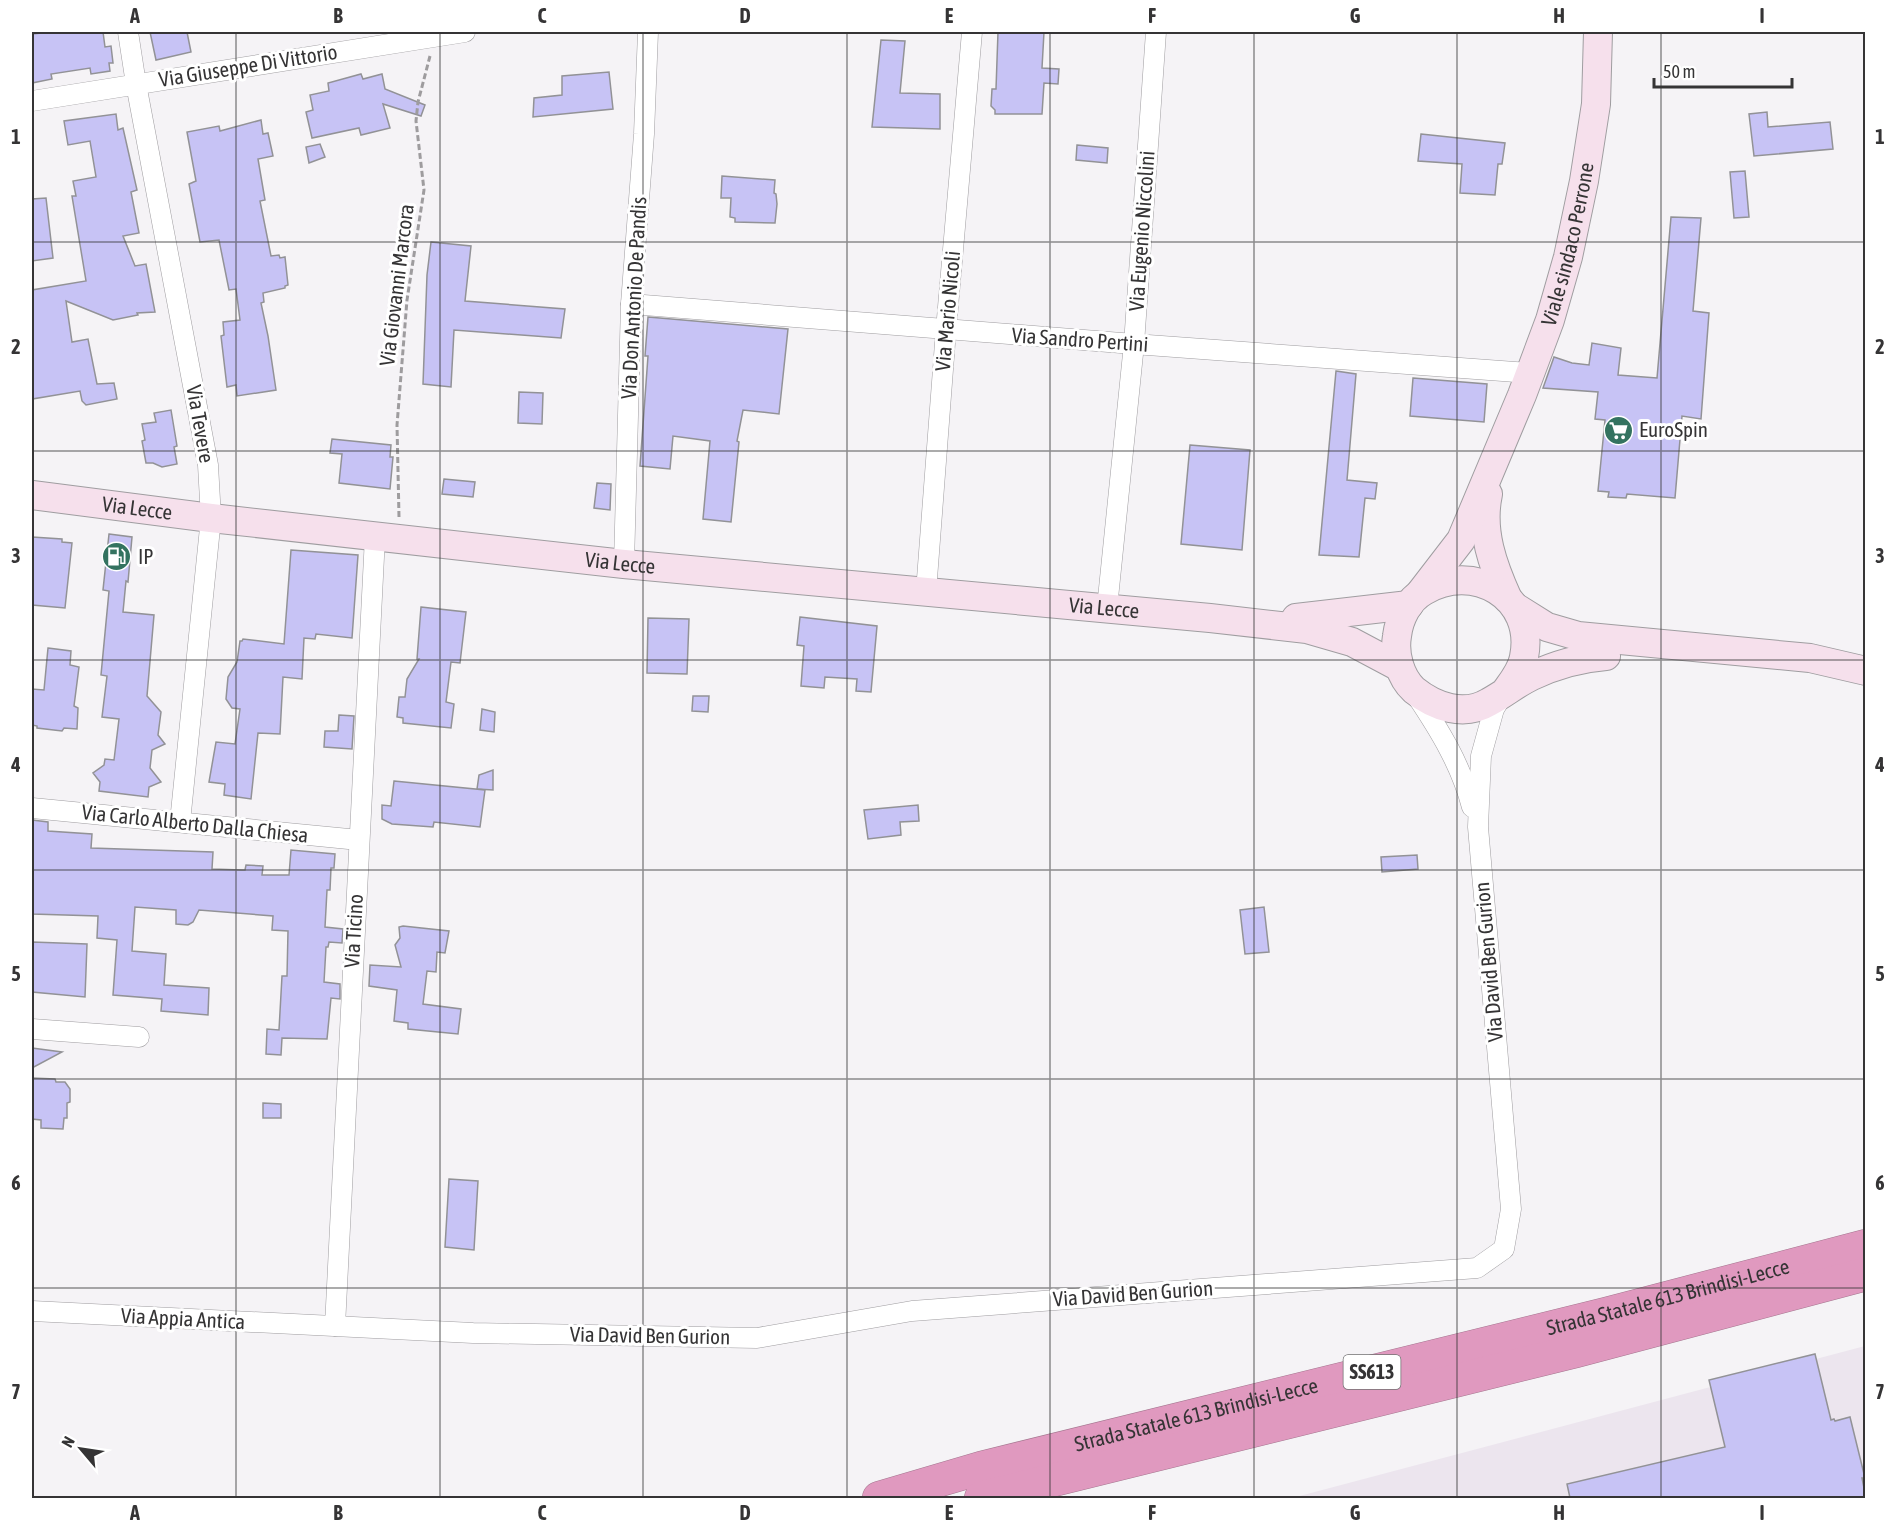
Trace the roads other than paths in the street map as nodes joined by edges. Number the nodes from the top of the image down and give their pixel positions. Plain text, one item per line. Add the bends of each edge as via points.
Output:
1 (128, 32) edge
2 (465, 32) edge
3 (648, 32) edge
4 (972, 32) edge
5 (1156, 32) edge
6 (1598, 32) edge
7 (136, 84) junction
8 (32, 101) edge
9 (631, 304) junction
10 (946, 330) junction
11 (1134, 344) junction
12 (1530, 373) junction
13 (1499, 449) junction
14 (32, 495) edge
15 (211, 518) junction
16 (387, 538) junction
17 (624, 564) junction
18 (926, 592) junction
19 (1415, 598) junction
20 (1107, 608) junction
21 (1514, 608) junction
22 (1210, 618) junction
23 (1606, 656) junction
24 (1866, 671) edge
25 (1405, 677) junction
26 (1866, 689) edge
27 (1505, 692) junction
28 (32, 808) edge
29 (180, 822) junction
30 (1478, 827) junction
31 (359, 840) junction
32 (32, 1029) edge
33 (140, 1037) dead end
34 (1866, 1246) edge
35 (1866, 1274) edge
36 (32, 1311) edge
37 (335, 1326) junction
38 (879, 1498) edge
39 (981, 1498) edge

1 - 7 street, Via Tevere
2 - 7 street, Via Giuseppe Di Vittorio
3 - 9 street, Via Don Antonio De Pandis
4 - 10 street, Via Mario Nicoli
5 - 11 street, Via Eugenio Niccolini
6 - 12 street, Viale sindaco Perrone via 1596,104 1584,181 1568,257
7 - 8 street, Via Giuseppe Di Vittorio
7 - 15 street, Via Tevere via 208,465
9 - 10 street, Via Sandro Pertini
9 - 17 street, Via Don Antonio De Pandis
10 - 11 street, Via Sandro Pertini
10 - 18 street, Via Mario Nicoli
11 - 12 street, Via Sandro Pertini
11 - 20 street, Via Eugenio Niccolini
12 - 13 street, Viale sindaco Perrone
13 - 19 street, Viale sindaco Perrone via 1461,540
13 - 21 street, Viale sindaco Perrone via 1487,498 1486,524 1494,565
14 - 15 street, Via Lecce
15 - 16 street, Via Lecce
15 - 29 street, Via Tevere
16 - 17 street, Via Lecce
16 - 31 street, Via Ticino
17 - 18 street, Via Lecce
18 - 20 street, Via Lecce
19 - 21 street via 1438,583 1475,580 1493,587
19 - 22 street, Via Lecce via 1314,617
19 - 25 street via 1398,624 1395,646
20 - 22 street, Via Lecce
21 - 23 street via 1541,636
21 - 24 street via 1547,627 1578,636 1810,658
21 - 27 street via 1526,638 1524,658
22 - 25 street, Via Lecce via 1330,634 1368,650
23 - 26 street via 1832,680
23 - 27 street via 1584,657 1557,666
25 - 27 street via 1426,700 1446,708 1467,709 1487,704
25 - 30 street, Via David Ben Gurion via 1460,768
27 - 30 street, Via David Ben Gurion via 1494,710 1481,756
28 - 29 street, Via Carlo Alberto Dalla Chiesa
29 - 31 street, Via Carlo Alberto Dalla Chiesa
30 - 37 street, Via David Ben Gurion via 1511,1209 1504,1249 1477,1268 912,1311 758,1338 473,1334
31 - 37 street, Via Ticino
32 - 33 street
34 - 38 highway, Strada Statale 613 Brindisi-Lecce / SS613 via 981,1468
35 - 39 highway, Strada Statale 613 Brindisi-Lecce / SS613 via 1576,1351
36 - 37 street, Via Appia Antica

